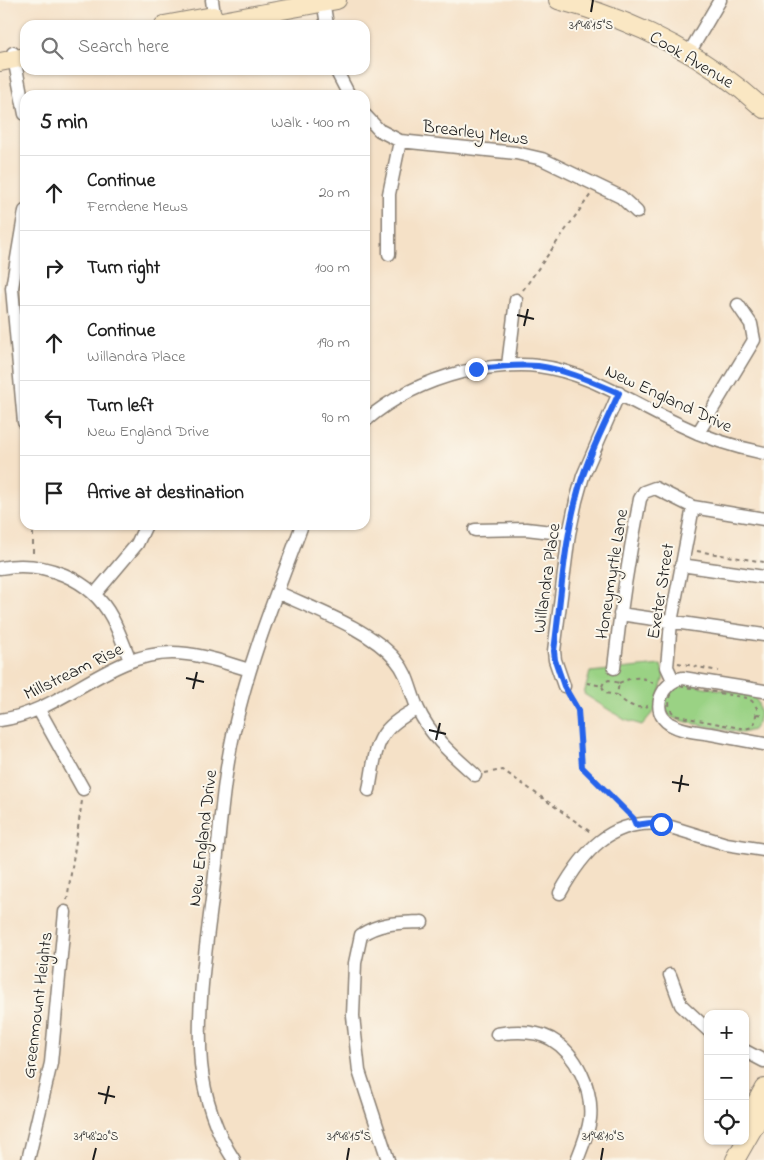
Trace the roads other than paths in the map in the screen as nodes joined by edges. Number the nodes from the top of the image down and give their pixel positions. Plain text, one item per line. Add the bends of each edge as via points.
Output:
1 (301, 0) edge
2 (558, 0) edge
3 (720, 0) edge
4 (328, 1) edge
5 (581, 2) edge
6 (210, 16) edge
7 (190, 20) edge
8 (327, 20) edge
9 (691, 50) junction
10 (13, 56) edge
11 (339, 75) edge
12 (20, 90) edge
13 (346, 90) edge
14 (764, 100) edge
15 (764, 109) edge
16 (370, 120) edge
17 (400, 141) junction
18 (637, 212) dead end
19 (20, 241) edge
20 (389, 254) dead end
21 (516, 300) road end
22 (738, 305) dead end
23 (20, 331) edge
24 (508, 365) junction
25 (619, 393) junction
26 (370, 417) edge
27 (698, 433) junction
28 (764, 454) edge
29 (692, 507) junction
30 (764, 519) edge
31 (144, 530) edge
32 (300, 530) edge
33 (475, 530) dead end
34 (568, 534) junction
35 (681, 565) junction
36 (0, 568) edge
37 (764, 577) edge
38 (277, 592) junction
39 (95, 594) junction
40 (620, 614) junction
41 (671, 622) junction
42 (764, 636) edge
43 (130, 660) junction
44 (614, 668) dead end
45 (250, 670) junction
46 (673, 680) junction
47 (564, 686) road end
48 (764, 691) edge
49 (417, 709) junction
50 (39, 710) junction
51 (0, 720) edge
52 (764, 741) edge
53 (476, 775) road end
54 (83, 789) road end
55 (369, 790) dead end
56 (764, 850) edge
57 (560, 893) dead end
58 (65, 912) road end
59 (422, 922) dead end
60 (670, 975) dead end
61 (704, 1026) edge
62 (498, 1034) dead end
63 (749, 1053) edge
64 (764, 1061) edge
65 (764, 1088) edge
66 (764, 1109) edge
67 (749, 1116) edge
68 (733, 1145) edge
69 (28, 1160) edge
70 (234, 1160) edge
71 (388, 1160) edge
72 (577, 1160) edge
73 (724, 1160) edge
74 (735, 1160) edge

1 - 6 street
2 - 5 street, Cook Avenue
3 - 9 street
4 - 6 street
4 - 8 street
5 - 9 street, Cook Avenue via 640,20
6 - 7 street
9 - 14 street, Cook Avenue via 725,68
9 - 15 street, Cook Avenue
10 - 12 street
11 - 13 street
16 - 17 street, Brearley Mews via 379,130
17 - 18 street, Brearley Mews via 529,155 598,184 621,197
17 - 20 street via 389,194
19 - 23 street via 12,288
21 - 24 street
22 - 27 street via 751,324 754,340
24 - 25 street, New England Drive via 564,371
24 - 26 street, New England Drive via 440,377 388,403
25 - 27 street, New England Drive
25 - 34 street, Willandra Place via 583,476
27 - 28 street, New England Drive
29 - 30 street, Honeymyrtle Lane
29 - 35 street, Exeter Street
29 - 40 street, Honeymyrtle Lane via 655,488 642,496 628,556
31 - 39 street via 137,544
32 - 38 street, New England Drive
33 - 34 street
34 - 47 street, Willandra Place via 554,651
35 - 37 street
35 - 41 street, Exeter Street
36 - 39 street via 33,567 58,573
38 - 45 street, New England Drive
38 - 49 street via 351,627 390,653 407,678
39 - 43 street via 112,618
40 - 41 street
40 - 44 street, Honeymyrtle Lane
41 - 42 street
41 - 46 street, Exeter Street via 667,660
43 - 45 street, Millstream Rise via 155,654 184,653
43 - 50 street, Millstream Rise
45 - 70 street, New England Drive via 235,723 226,773 199,1033 207,1097
46 - 48 street via 688,678
46 - 52 street via 664,688 659,704 668,722 684,729
49 - 53 street via 437,739
49 - 55 street via 396,720 385,731 376,753
50 - 51 street, Millstream Rise
50 - 54 street
56 - 57 street via 726,844 661,824 636,825 601,840 582,860
58 - 69 street, Greenmount Heights via 51,1063
59 - 71 street via 373,927 361,935 356,963 353,1016 359,1071
60 - 61 street via 681,1006
62 - 72 street via 515,1031 550,1039 578,1067 590,1101 590,1118
63 - 64 street
65 - 67 street
66 - 74 street
68 - 73 street

